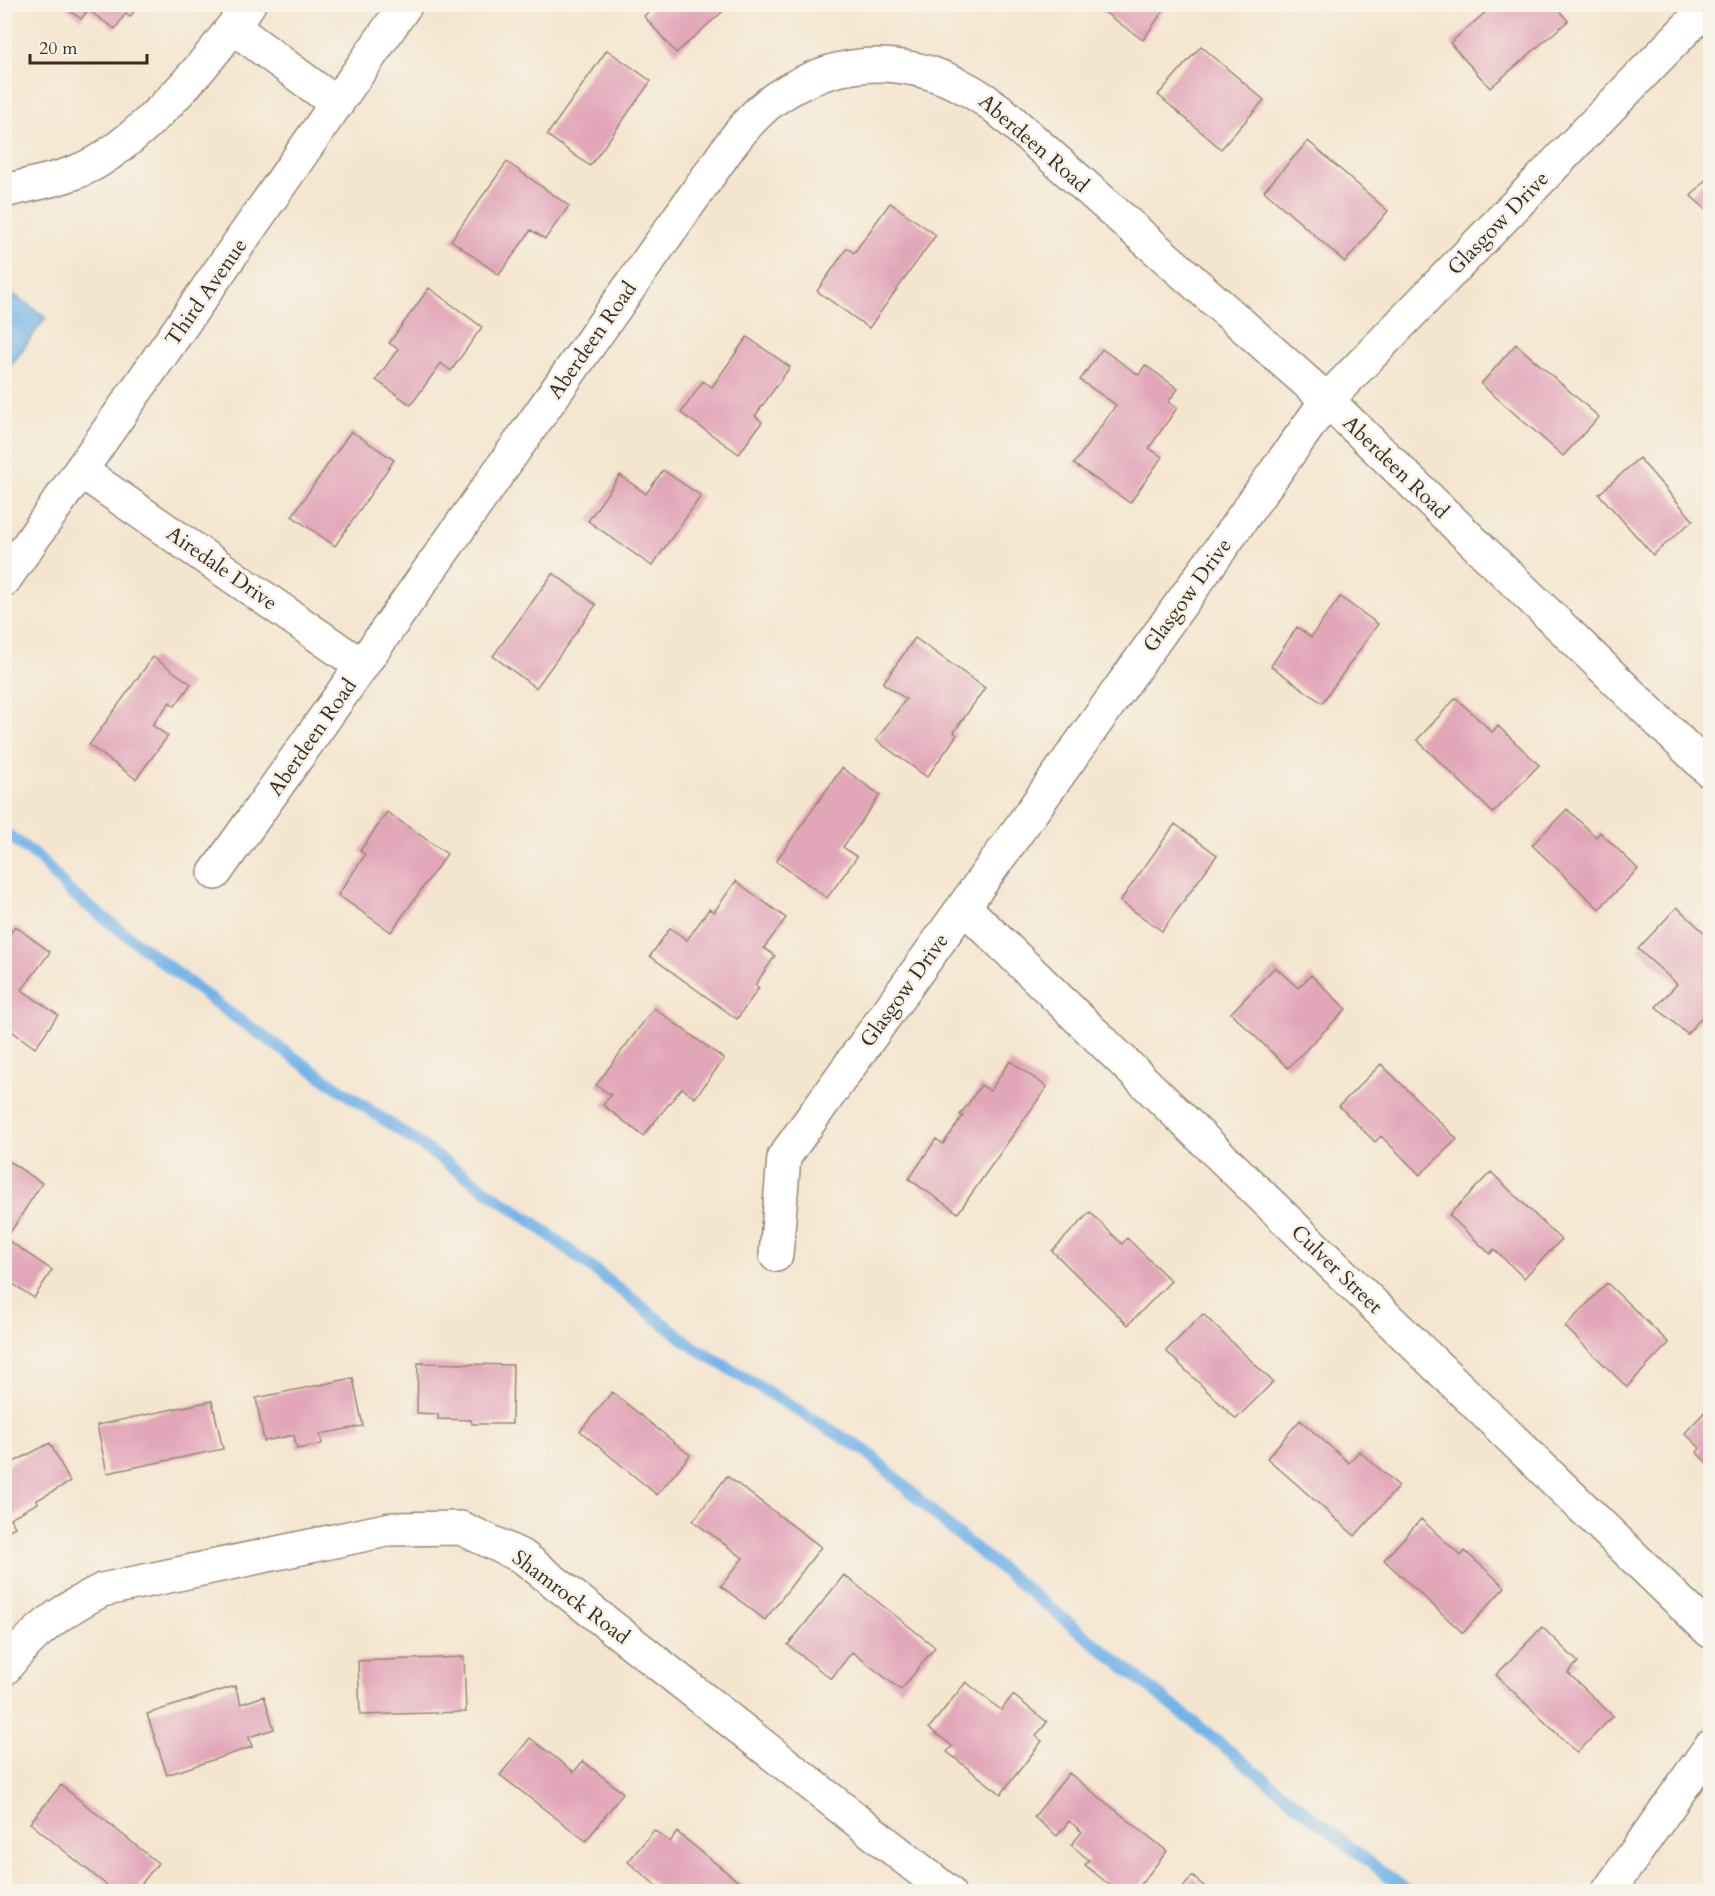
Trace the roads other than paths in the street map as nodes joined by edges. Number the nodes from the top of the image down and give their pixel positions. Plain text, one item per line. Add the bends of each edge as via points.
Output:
1 (406, 4) edge
2 (1710, 4) edge
3 (241, 16) edge
4 (338, 104) junction
5 (4, 191) edge
6 (1327, 400) junction
7 (81, 471) junction
8 (4, 580) edge
9 (362, 666) junction
10 (1710, 771) edge
11 (215, 873) dead end
12 (964, 907) junction
13 (776, 1256) dead end
14 (1710, 1631) edge
15 (4, 1669) edge
16 (1710, 1747) edge
17 (948, 1892) edge
18 (1608, 1892) edge

1 - 4 street, Third Avenue
2 - 6 street, Glasgow Drive
3 - 4 street
3 - 5 street via 189,80 138,131 99,161 59,178
4 - 7 street, Third Avenue
6 - 9 street, Aberdeen Road via 975,92 949,79 891,65 831,72 801,82 774,99 750,119 730,144
6 - 10 street, Aberdeen Road
6 - 12 street, Glasgow Drive
7 - 8 street, Third Avenue
7 - 9 street, Airedale Drive
9 - 11 street, Aberdeen Road
12 - 13 street, Glasgow Drive via 784,1157
12 - 14 street, Culver Street
15 - 17 street, Shamrock Road via 51,1619 102,1590 391,1529 461,1528 524,1557
16 - 18 street

